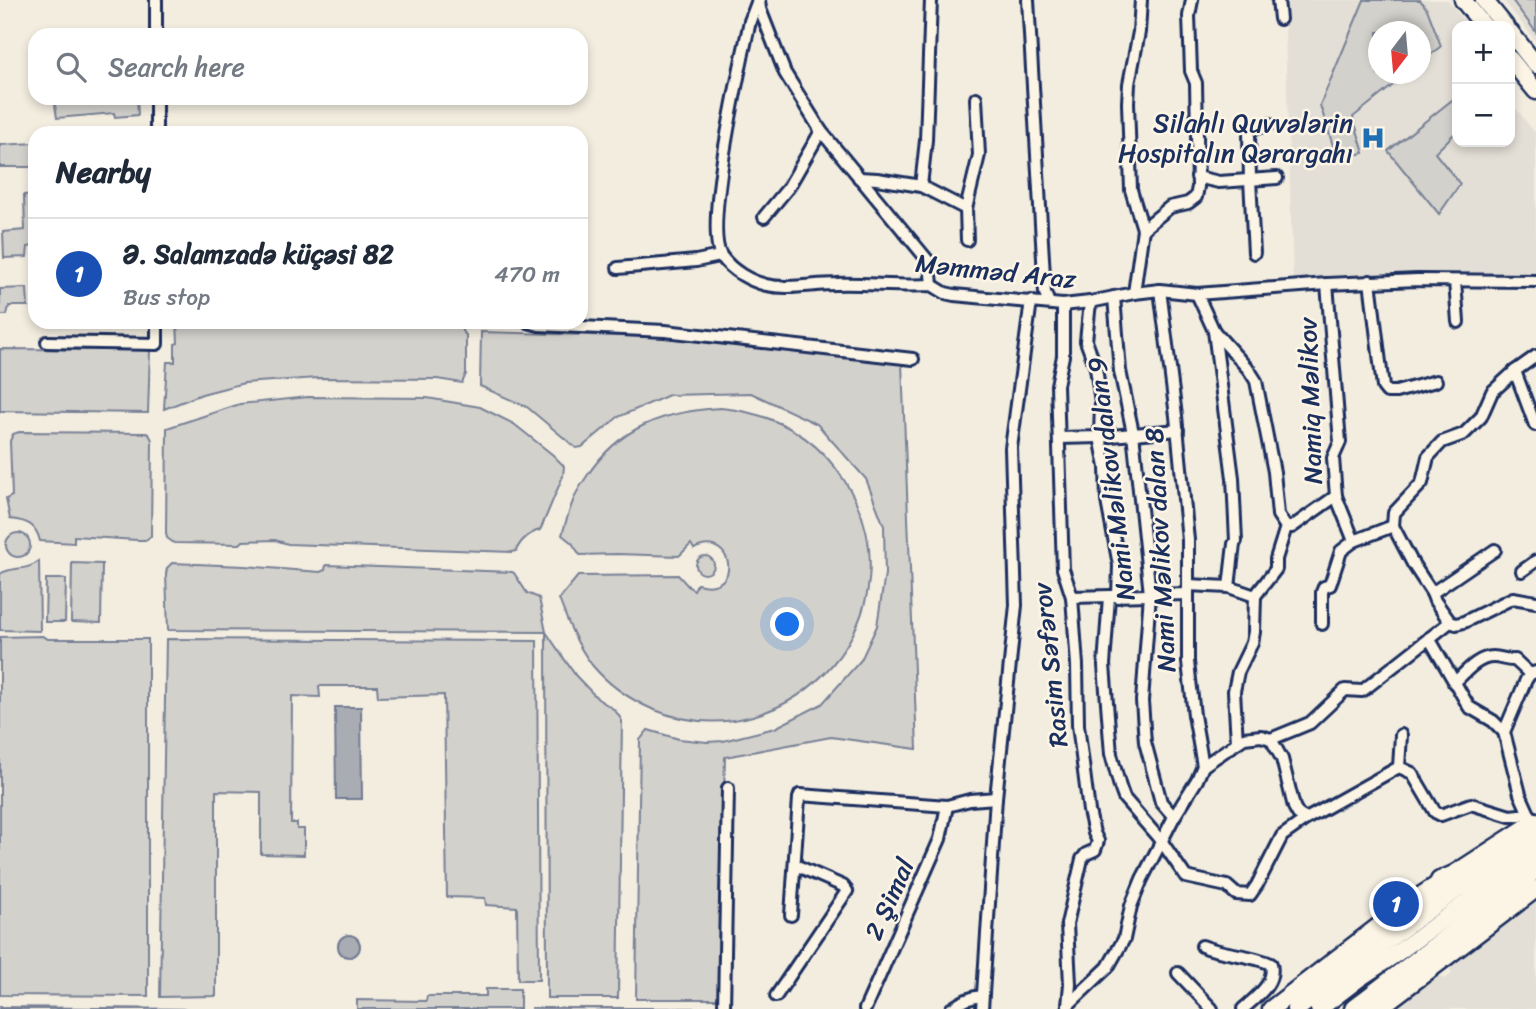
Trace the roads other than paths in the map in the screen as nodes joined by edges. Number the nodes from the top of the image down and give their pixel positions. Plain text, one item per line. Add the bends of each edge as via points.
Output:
1 (156, 0) edge
2 (759, 0) edge
3 (931, 0) edge
4 (1028, 0) edge
5 (1141, 0) edge
6 (1192, 0) edge
7 (1278, 0) edge
8 (1463, 0) edge
9 (1484, 0) edge
10 (1280, 19) dead end
11 (1480, 21) edge
12 (1501, 21) edge
13 (156, 28) edge
14 (1515, 38) edge
15 (1515, 65) edge
16 (1536, 65) edge
17 (1536, 91) edge
18 (976, 98) dead end
19 (156, 105) edge
20 (1269, 124) dead end
21 (156, 126) edge
22 (821, 131) junction
23 (1197, 177) junction
24 (859, 178) junction
25 (1277, 178) dead end
26 (1250, 180) junction
27 (921, 186) junction
28 (966, 209) junction
29 (764, 217) dead end
30 (1143, 229) junction
31 (967, 240) dead end
32 (1254, 253) dead end
33 (720, 256) junction
34 (618, 268) dead end
35 (1370, 281) junction
36 (1455, 281) junction
37 (1536, 281) edge
38 (1327, 284) junction
39 (932, 285) junction
40 (1160, 290) junction
41 (1134, 293) junction
42 (1197, 294) junction
43 (1114, 297) junction
44 (1031, 301) junction
45 (1090, 302) junction
46 (1049, 303) junction
47 (1063, 305) junction
48 (1458, 322) dead end
49 (588, 327) edge
50 (157, 329) edge
51 (1214, 331) junction
52 (47, 342) dead end
53 (1536, 356) edge
54 (913, 359) dead end
55 (1515, 371) junction
56 (1436, 382) dead end
57 (1535, 425) edge
58 (1178, 430) junction
59 (1133, 433) junction
60 (1100, 437) junction
61 (1059, 438) junction
62 (1336, 496) junction
63 (1393, 526) junction
64 (1286, 527) junction
65 (1354, 541) junction
66 (1495, 550) dead end
67 (1536, 561) edge
68 (1522, 571) dead end
69 (1229, 587) junction
70 (1188, 590) junction
71 (1433, 593) junction
72 (1150, 594) junction
73 (1255, 596) junction
74 (1072, 597) junction
75 (1114, 597) junction
76 (1536, 602) edge
77 (1450, 622) junction
78 (1322, 624) dead end
79 (1429, 638) junction
80 (1533, 673) edge
81 (1454, 682) junction
82 (1504, 732) junction
83 (1401, 736) dead end
84 (1270, 738) junction
85 (1237, 742) junction
86 (1203, 766) junction
87 (1399, 768) junction
88 (728, 788) dead end
89 (996, 798) junction
90 (947, 806) junction
91 (1174, 817) junction
92 (1306, 819) junction
93 (1533, 819) edge
94 (1162, 842) junction
95 (1535, 843) edge
96 (1487, 860) junction
97 (795, 865) junction
98 (1536, 869) edge
99 (1440, 881) junction
100 (1460, 886) junction
101 (1536, 889) edge
102 (791, 915) dead end
103 (1202, 946) dead end
104 (1178, 973) dead end
105 (1268, 985) junction
106 (776, 996) dead end
107 (982, 996) junction
108 (1283, 1006) edge
109 (1067, 1007) edge
110 (724, 1009) edge
111 (865, 1009) edge
112 (951, 1009) edge
113 (982, 1009) edge
114 (1212, 1009) edge
115 (1243, 1009) edge
116 (1319, 1009) edge
117 (1354, 1009) edge
118 (1378, 1009) edge

1 - 13 street
2 - 22 street via 785,73
2 - 33 street via 750,21 717,195
3 - 27 street
4 - 46 street
5 - 30 street via 1128,103 1131,190
6 - 23 street
7 - 10 street
8 - 11 main road
9 - 12 main road
14 - 16 main road
15 - 17 main road
18 - 28 street via 979,155
19 - 21 street
20 - 26 street via 1249,133
22 - 24 street
22 - 29 street via 788,188
23 - 26 street via 1219,182
23 - 30 street via 1193,201 1170,207
24 - 27 street
24 - 39 street via 930,263
25 - 26 street
26 - 32 street
27 - 28 street
28 - 31 street
30 - 41 street
33 - 34 street
33 - 39 street, Məmməd Araz via 749,279 779,287
35 - 36 street, Məmməd Araz
35 - 38 street, Məmməd Araz
35 - 56 street via 1383,387 1396,392
36 - 37 street, Məmməd Araz
36 - 48 street
38 - 42 street, Məmməd Araz
38 - 62 street, Namiq Məlikov via 1340,442 1333,458
39 - 44 street, Məmməd Araz via 954,295
40 - 41 street, Məmməd Araz
40 - 42 street, Məmməd Araz
40 - 58 street, Nami Məlikov dalan 8
41 - 43 street, Məmməd Araz
42 - 51 street
43 - 45 street, Məmməd Araz
43 - 59 street, Nami Məlikov dalan 9 via 1120,371
44 - 46 street, Məmməd Araz
44 - 89 street via 1011,448 1016,605
45 - 47 street, Məmməd Araz
45 - 60 street via 1086,341 1101,402
46 - 47 street, Məmməd Araz
47 - 61 street, Rasim Səfərov via 1063,356 1057,385
49 - 54 street via 665,331
50 - 52 street via 157,344
51 - 64 street via 1256,381 1278,515
51 - 69 street via 1233,478 1236,541
53 - 55 street
55 - 57 street
55 - 63 street via 1492,392 1481,417 1464,434 1442,442 1428,457 1422,483 1394,513
58 - 59 street
58 - 70 street, Nami Məlikov dalan 8
59 - 60 street
59 - 72 street, Nami Məlikov dalan 9
60 - 61 street
60 - 75 street via 1119,565
61 - 74 street, Rasim Səfərov via 1063,569
62 - 64 street
62 - 65 street, Namiq Məlikov
63 - 65 street
63 - 71 street
64 - 73 street via 1276,569
65 - 78 street via 1341,551 1330,585 1322,592
66 - 71 street
67 - 68 street
69 - 70 street
69 - 73 street
70 - 72 street
70 - 86 street, Nami Məlikov dalan 8 via 1188,662
71 - 77 street
72 - 75 street
72 - 91 street, Nami Məlikov dalan 9 via 1142,701 1145,742 1161,802
73 - 85 street via 1252,643 1234,691
74 - 75 street
74 - 109 street, Rasim Səfərov via 1079,725 1089,811 1098,841 1095,850 1082,859 1067,924
75 - 94 street via 1104,665 1111,754 1124,798
76 - 77 street via 1513,598 1464,622
77 - 79 street
79 - 81 street
79 - 84 street via 1362,691 1345,690 1310,723
80 - 81 street via 1516,660 1493,657 1479,661
80 - 82 street
81 - 82 street via 1469,707
82 - 93 street via 1513,772
83 - 87 street
84 - 85 street
84 - 92 street via 1282,759 1294,807
85 - 86 street
86 - 91 street
87 - 92 street
87 - 93 street via 1412,773 1438,814 1471,804
88 - 110 street
89 - 90 street
89 - 107 street
90 - 97 street via 800,795
90 - 111 street, 2 Şimal via 940,839
91 - 94 street
92 - 94 street via 1282,836 1250,895 1186,877
93 - 96 main road
93 - 99 main road
94 - 109 street via 1131,906 1119,948 1108,967
95 - 96 main road
95 - 100 main road
95 - 116 main road via 1397,943
96 - 99 main road
96 - 100 main road
97 - 102 street
97 - 106 street via 847,891
98 - 117 main road
99 - 108 main road
100 - 108 main road
101 - 118 main road
103 - 105 street via 1269,963 1273,967
104 - 114 street
105 - 108 street
105 - 115 street
107 - 112 street
107 - 113 street

